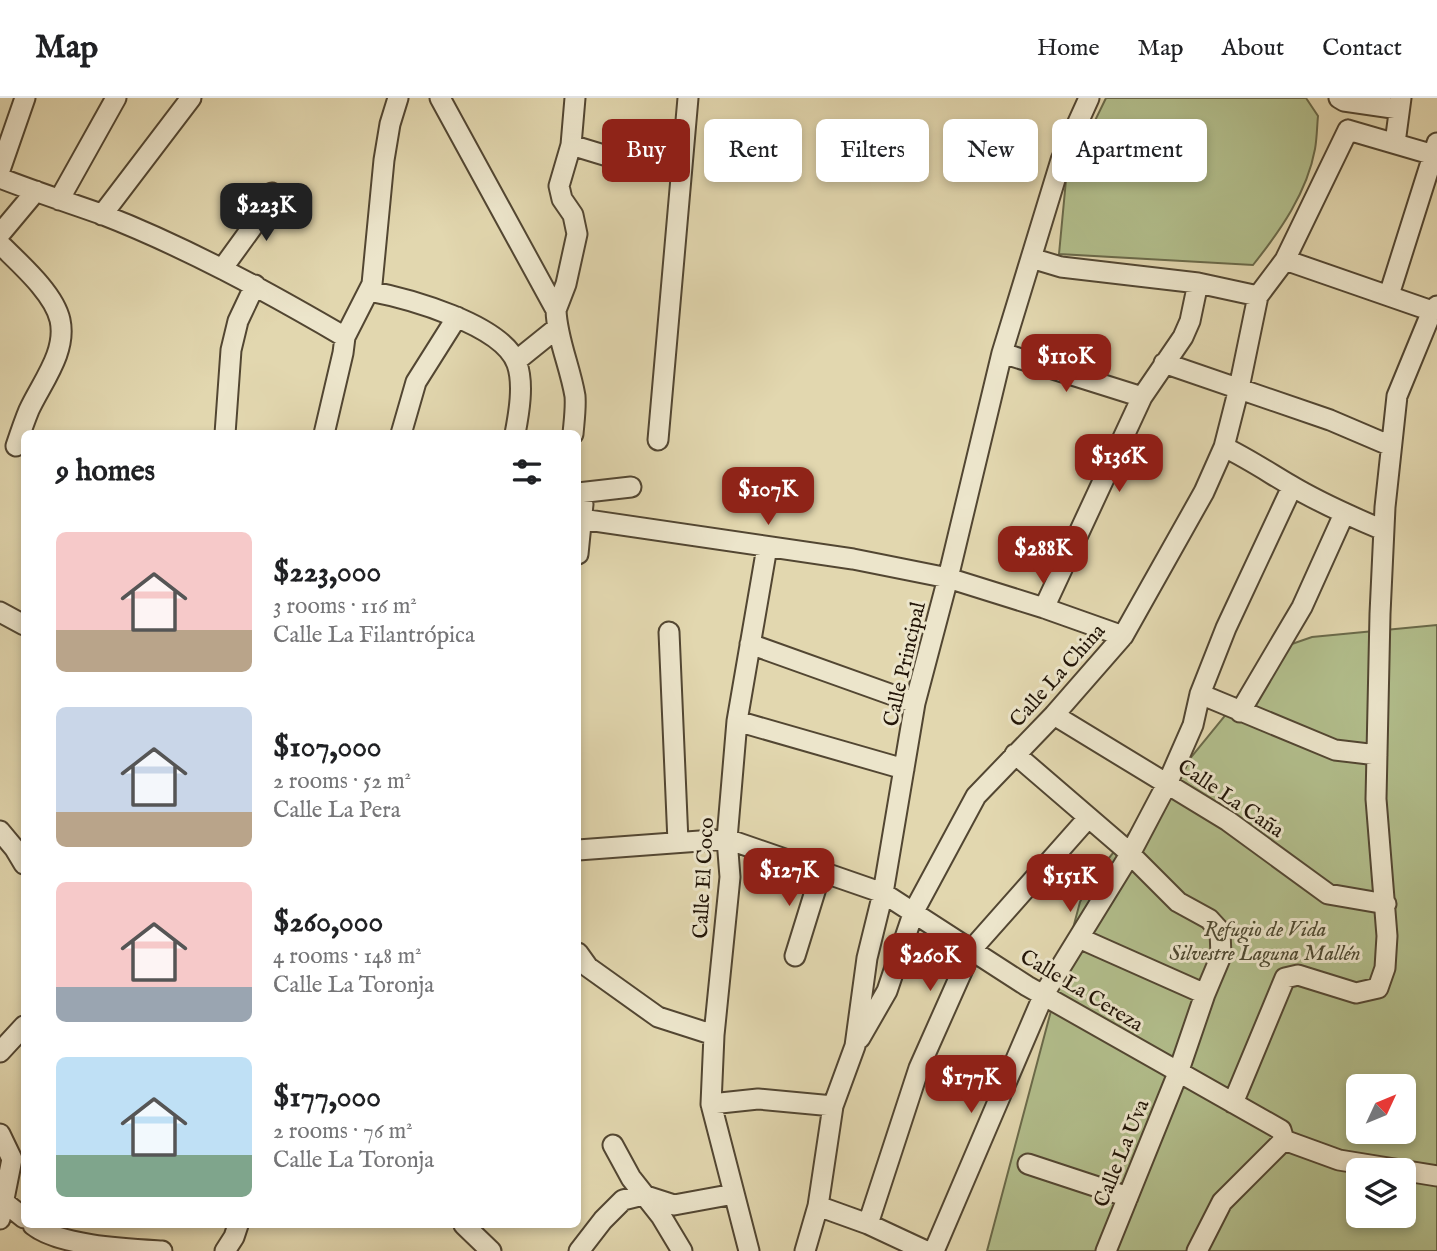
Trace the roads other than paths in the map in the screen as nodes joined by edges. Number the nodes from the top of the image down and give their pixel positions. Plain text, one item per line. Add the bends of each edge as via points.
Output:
1 (25, 98) edge
2 (116, 98) edge
3 (191, 98) edge
4 (398, 98) edge
5 (440, 98) edge
6 (575, 98) edge
7 (688, 98) edge
8 (1089, 98) edge
9 (1341, 99) edge
10 (1400, 103) edge
11 (1348, 130) junction
12 (1395, 143) junction
13 (571, 145) junction
14 (1436, 151) edge
15 (602, 154) edge
16 (0, 170) edge
17 (0, 178) edge
18 (36, 191) junction
19 (272, 193) dead end
20 (59, 200) junction
21 (102, 215) junction
22 (0, 234) edge
23 (0, 244) edge
24 (1031, 258) junction
25 (1285, 260) junction
26 (222, 269) junction
27 (1198, 283) junction
28 (255, 285) junction
29 (369, 290) junction
30 (1389, 295) junction
31 (1258, 296) junction
32 (1434, 308) edge
33 (457, 317) junction
34 (556, 319) junction
35 (345, 337) junction
36 (1002, 353) junction
37 (516, 361) junction
38 (1164, 363) junction
39 (1239, 388) junction
40 (1142, 397) junction
41 (225, 430) edge
42 (325, 430) edge
43 (402, 430) edge
44 (515, 430) edge
45 (573, 430) edge
46 (658, 440) dead end
47 (13, 445) edge
48 (1391, 446) junction
49 (1224, 447) junction
50 (631, 487) dead end
51 (1292, 487) junction
52 (581, 495) edge
53 (581, 500) edge
54 (1345, 514) junction
55 (581, 519) joint
56 (1384, 530) junction
57 (767, 547) junction
58 (948, 578) junction
59 (1044, 608) junction
60 (0, 612) edge
61 (21, 623) edge
62 (669, 632) dead end
63 (1123, 636) junction
64 (750, 644) junction
65 (1200, 694) junction
66 (915, 703) junction
67 (1240, 712) junction
68 (1054, 715) junction
69 (737, 721) junction
70 (1015, 754) junction
71 (1377, 755) junction
72 (904, 769) junction
73 (1168, 782) junction
74 (1088, 818) junction
75 (0, 831) edge
76 (727, 839) junction
77 (678, 842) junction
78 (581, 850) edge
79 (1129, 856) junction
80 (21, 859) edge
81 (821, 872) junction
82 (883, 893) junction
83 (1386, 904) junction
84 (914, 911) junction
85 (1079, 938) junction
86 (972, 949) junction
87 (795, 956) dead end
88 (581, 957) edge
89 (1044, 994) junction
90 (1205, 994) junction
91 (21, 1029) edge
92 (714, 1035) junction
93 (855, 1046) junction
94 (0, 1052) edge
95 (1178, 1073) junction
96 (1233, 1103) junction
97 (711, 1104) junction
98 (833, 1106) junction
99 (0, 1134) edge
100 (1283, 1135) junction
101 (613, 1145) dead end
102 (18, 1159) edge
103 (1028, 1164) dead end
104 (1437, 1176) edge
105 (734, 1194) junction
106 (643, 1195) junction
107 (1128, 1197) junction
108 (818, 1206) junction
109 (2, 1207) edge
110 (21, 1216) edge
111 (868, 1224) junction
112 (236, 1228) edge
113 (467, 1228) edge
114 (40, 1236) edge
115 (162, 1251) edge
116 (225, 1251) edge
117 (491, 1251) edge
118 (579, 1251) edge
119 (682, 1251) edge
120 (749, 1251) edge
121 (805, 1251) edge
122 (925, 1251) edge
123 (934, 1251) edge
124 (1106, 1251) edge
125 (1197, 1251) edge

1 - 16 street
2 - 20 street
3 - 21 street
4 - 29 street via 384,160
5 - 34 street
6 - 13 street
7 - 46 street
8 - 24 street, Calle Principal via 1061,160
9 - 10 street
9 - 11 street
10 - 12 street
11 - 12 street
11 - 25 street, Calle La China
12 - 14 street
13 - 15 street
13 - 34 street via 559,186 577,234
14 - 30 street
17 - 18 street
18 - 20 street
18 - 22 street
19 - 26 street
20 - 21 street
21 - 26 street
23 - 47 street via 43,289 60,318 61,340 54,362
24 - 27 street via 1061,267
24 - 36 street, Calle Principal
25 - 30 street
25 - 31 street, Calle La China
26 - 28 street
27 - 31 street
27 - 38 street via 1191,321
28 - 35 street
28 - 41 street via 231,349
29 - 33 street
29 - 35 street
30 - 32 street
31 - 39 street, Calle La China
32 - 48 street via 1397,396
33 - 37 street via 496,339
33 - 43 street via 416,383
34 - 37 street
34 - 45 street via 575,399
35 - 42 street
36 - 40 street
36 - 58 street, Calle Principal
37 - 44 street via 520,379
38 - 39 street
38 - 40 street
39 - 48 street
39 - 49 street, Calle La China
40 - 59 street
48 - 56 street
49 - 51 street
49 - 63 street, Calle La China via 1204,492
50 - 52 street
51 - 54 street
51 - 65 street
53 - 55 street
54 - 56 street
54 - 67 street via 1302,607
55 - 57 street
56 - 71 street
57 - 58 street
57 - 64 street, Calle El Coco
58 - 59 street
58 - 66 street, Calle Principal
59 - 63 street
60 - 61 street
62 - 77 street
63 - 68 street, Calle La China
64 - 66 street
64 - 69 street, Calle El Coco
65 - 67 street
65 - 73 street via 1193,724
66 - 72 street, Calle Principal
67 - 71 street via 1335,750
68 - 70 street, Calle La China
68 - 73 street, Calle La Caña
69 - 72 street
69 - 76 street, Calle El Coco
70 - 74 street, Calle La Uva
70 - 84 street, Calle La China via 976,796
71 - 83 street via 1376,799
72 - 82 street, Calle Principal
73 - 79 street
73 - 83 street, Calle La Caña via 1328,894
74 - 79 street, Calle La Uva
74 - 86 street
75 - 80 street
76 - 77 street, Calle La Cereza
76 - 81 street, Calle La Cereza
76 - 92 street, Calle El Coco via 730,877
77 - 78 street, Calle La Cereza
79 - 85 street
79 - 90 street, Calle La Uva via 1178,902 1220,931 1221,957
81 - 82 street, Calle La Cereza
81 - 87 street
82 - 84 street, Calle La Cereza
82 - 93 street, Calle Principal via 867,958
83 - 96 street via 1385,968 1378,988 1356,993 1298,975 1285,978
84 - 86 street, Calle La Cereza
84 - 93 street, Calle La China via 887,991
85 - 89 street
85 - 90 street
86 - 89 street, Calle La Cereza
86 - 111 street via 919,1068
88 - 92 street via 658,1017
89 - 95 street, Calle La Cereza
89 - 123 street
90 - 95 street, Calle La Uva
91 - 94 street
92 - 97 street, Calle El Coco
93 - 98 street, Calle Principal
95 - 96 street, Calle La Cereza
95 - 107 street, Calle La Uva
96 - 100 street, Calle La Cereza
97 - 98 street via 758,1099
97 - 105 street, Calle El Coco
98 - 108 street, Calle Principal
99 - 102 street
100 - 104 street, Calle La Cereza via 1339,1160
100 - 125 street via 1223,1202
101 - 106 street
102 - 109 street
103 - 107 street
105 - 106 street via 674,1205
105 - 120 street, Calle El Coco
106 - 118 street via 623,1200
106 - 119 street
107 - 124 street, Calle La Uva
108 - 111 street
108 - 121 street, Calle Principal
109 - 110 street
111 - 122 street
112 - 116 street
113 - 117 street
114 - 115 street

